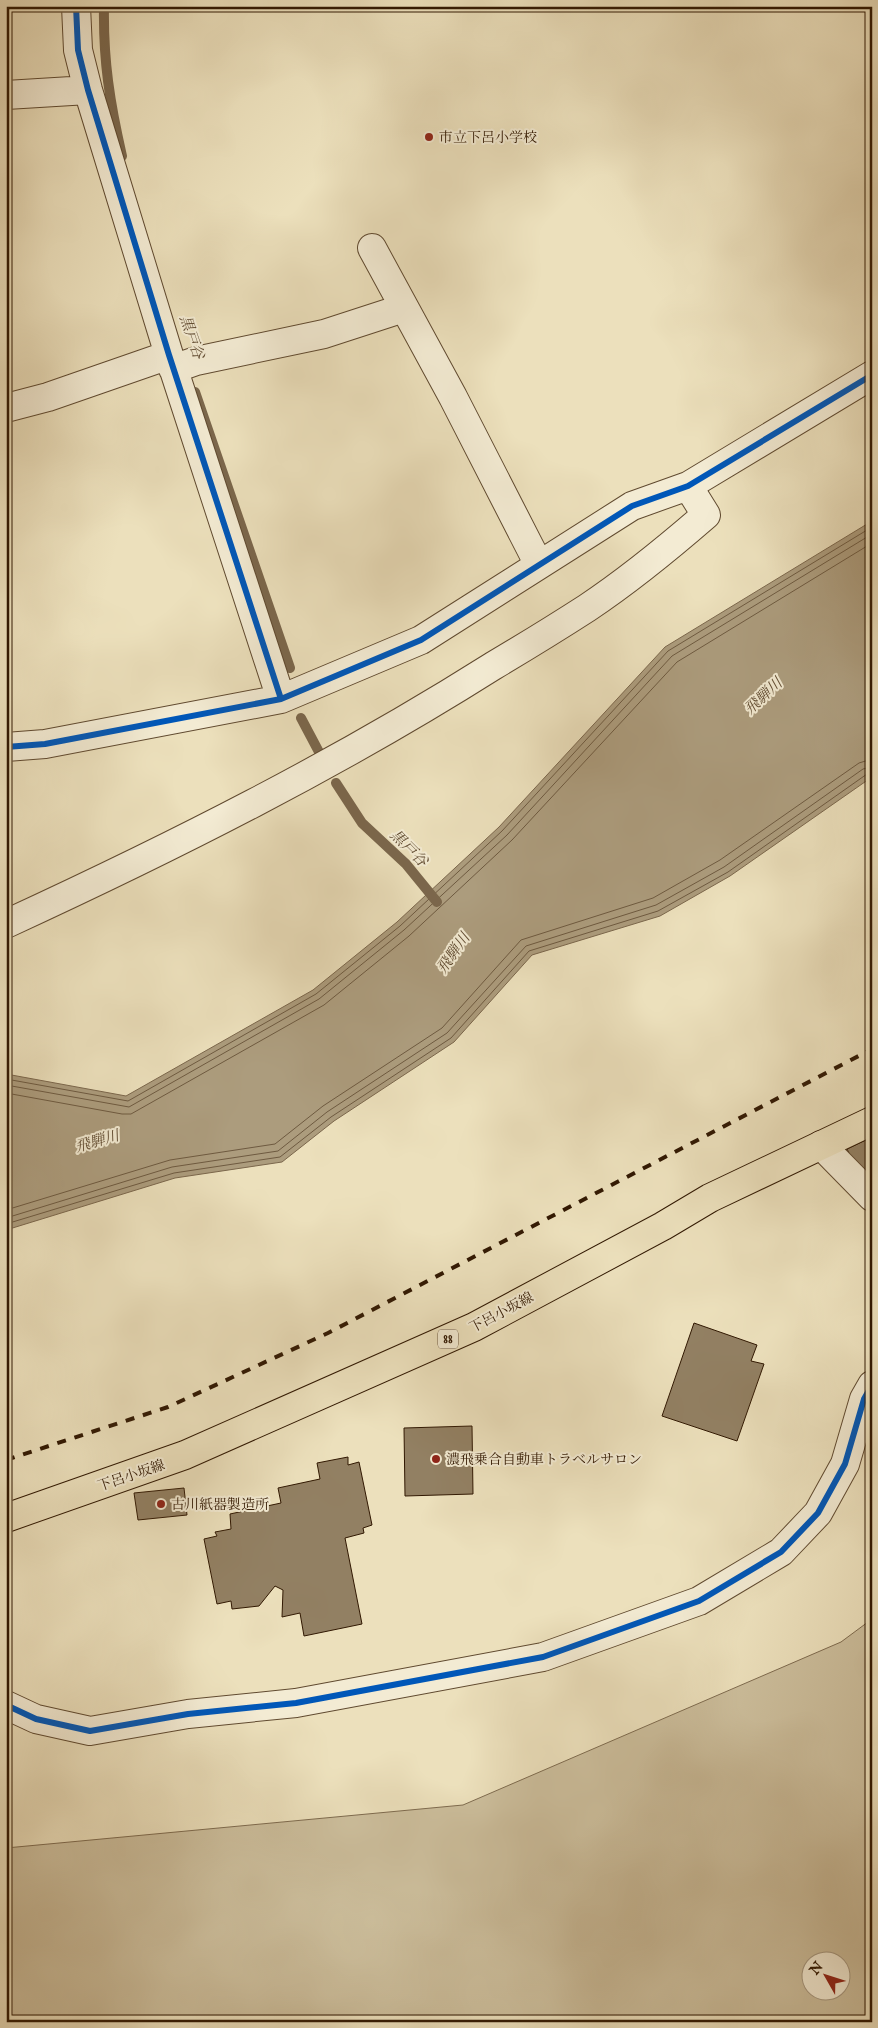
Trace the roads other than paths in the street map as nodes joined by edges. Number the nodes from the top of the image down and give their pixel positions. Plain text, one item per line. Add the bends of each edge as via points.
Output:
1 (76, 6) edge
2 (88, 90) junction
3 (6, 95) edge
4 (372, 248) dead end
5 (404, 308) junction
6 (179, 362) junction
7 (872, 375) edge
8 (6, 408) edge
9 (688, 486) junction
10 (539, 565) junction
11 (281, 699) junction
12 (6, 747) edge
13 (6, 924) edge
14 (872, 1120) edge
15 (821, 1145) junction
16 (872, 1197) edge
17 (872, 1385) edge
18 (6, 1518) edge
19 (6, 1705) edge

1 - 2 street via 78,50
2 - 3 street
2 - 6 street
4 - 5 street
5 - 6 street via 324,334
5 - 10 street
6 - 8 street
6 - 11 street
7 - 9 street
9 - 10 street via 632,506
9 - 13 street via 706,515 588,607 424,710 314,771
10 - 11 street via 421,640
11 - 12 street via 45,744
14 - 15 main road, 下呂小坂線 / 88
15 - 16 street
15 - 18 main road, 下呂小坂線 / 88 via 710,1198 474,1327 185,1455
17 - 19 street via 864,1399 845,1464 818,1513 781,1552 699,1601 544,1657 296,1703 188,1714 90,1731 36,1719

